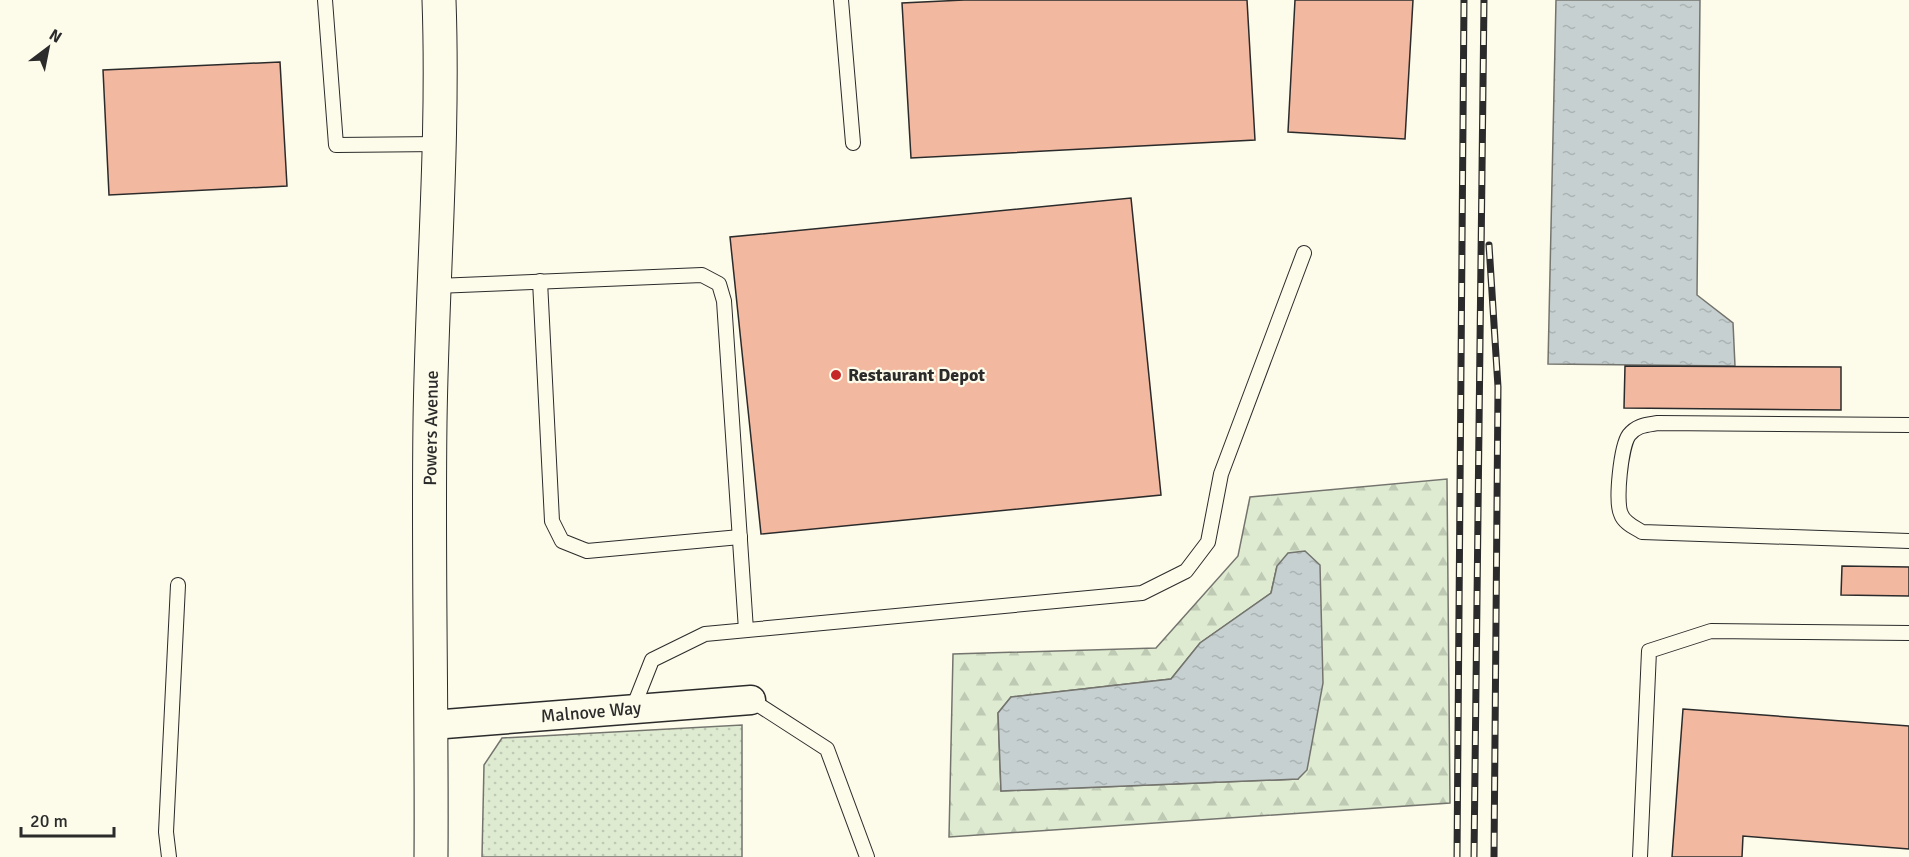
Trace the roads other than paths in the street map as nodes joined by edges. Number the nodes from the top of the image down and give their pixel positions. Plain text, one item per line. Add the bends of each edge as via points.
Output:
1 (325, 0) edge
2 (439, 0) edge
3 (841, 0) edge
4 (854, 143) dead end
5 (439, 144) junction
6 (1304, 253) dead end
7 (540, 281) junction
8 (436, 285) junction
9 (1909, 425) edge
10 (740, 537) junction
11 (1909, 541) edge
12 (178, 585) dead end
13 (746, 630) junction
14 (1909, 633) edge
15 (751, 700) joint
16 (633, 708) junction
17 (432, 725) junction
18 (169, 857) edge
19 (431, 857) edge
20 (867, 857) edge
21 (1640, 857) edge

1 - 5 lane via 336,145
2 - 5 street, Powers Avenue
3 - 4 lane
5 - 8 street, Powers Avenue
6 - 13 lane via 1221,474 1208,542 1186,571 1142,593
7 - 8 lane
7 - 10 lane via 702,275 719,284 724,301
7 - 10 lane via 552,520 562,541 586,551
8 - 17 street, Powers Avenue via 430,419
9 - 11 lane via 1639,426 1628,436 1623,448 1618,506 1621,517 1642,532
10 - 13 lane
12 - 18 lane via 166,832
13 - 16 lane via 705,634 652,660
14 - 21 lane via 1711,631 1649,651
15 - 16 street, Malnove Way
15 - 20 lane via 827,749
16 - 17 street, Malnove Way
17 - 19 street, Powers Avenue

